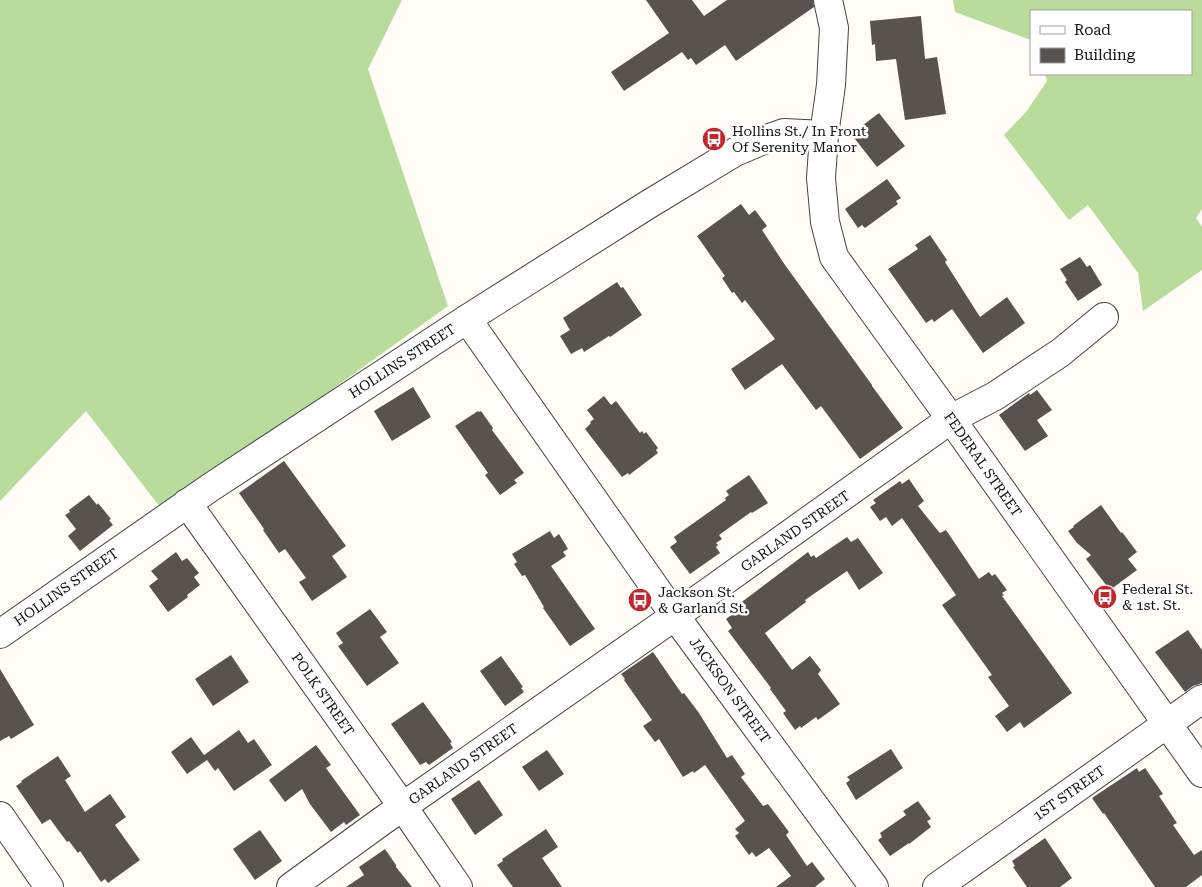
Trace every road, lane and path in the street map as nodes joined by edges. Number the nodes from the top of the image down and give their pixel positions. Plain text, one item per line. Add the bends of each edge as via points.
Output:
1 (828, 0) edge
2 (824, 135) junction
3 (1104, 316) dead end
4 (467, 319) junction
5 (951, 419) junction
6 (187, 502) junction
7 (675, 616) junction
8 (0, 634) edge
9 (1202, 699) edge
10 (1166, 724) junction
11 (1202, 773) edge
12 (403, 807) junction
13 (0, 816) edge
14 (49, 887) edge
15 (291, 887) edge
16 (458, 887) edge
17 (874, 887) edge
18 (937, 887) edge

1 - 2 street, FEDERAL STREET via 834,28
2 - 4 street, HOLLINS STREET via 784,133 735,152
2 - 5 street, FEDERAL STREET via 821,178 825,222 834,257
3 - 5 street, GARLAND STREET via 1060,353 994,396
4 - 6 street, HOLLINS STREET
4 - 7 street, JACKSON STREET
5 - 7 street, GARLAND STREET
5 - 10 street, FEDERAL STREET
6 - 8 street, HOLLINS STREET
6 - 12 street, POLK STREET
7 - 12 street, GARLAND STREET
7 - 17 street, JACKSON STREET
9 - 10 street, 1ST STREET
10 - 11 street, FEDERAL STREET
10 - 18 street, 1ST STREET
12 - 15 street, GARLAND STREET
12 - 16 street, POLK STREET
13 - 14 street

